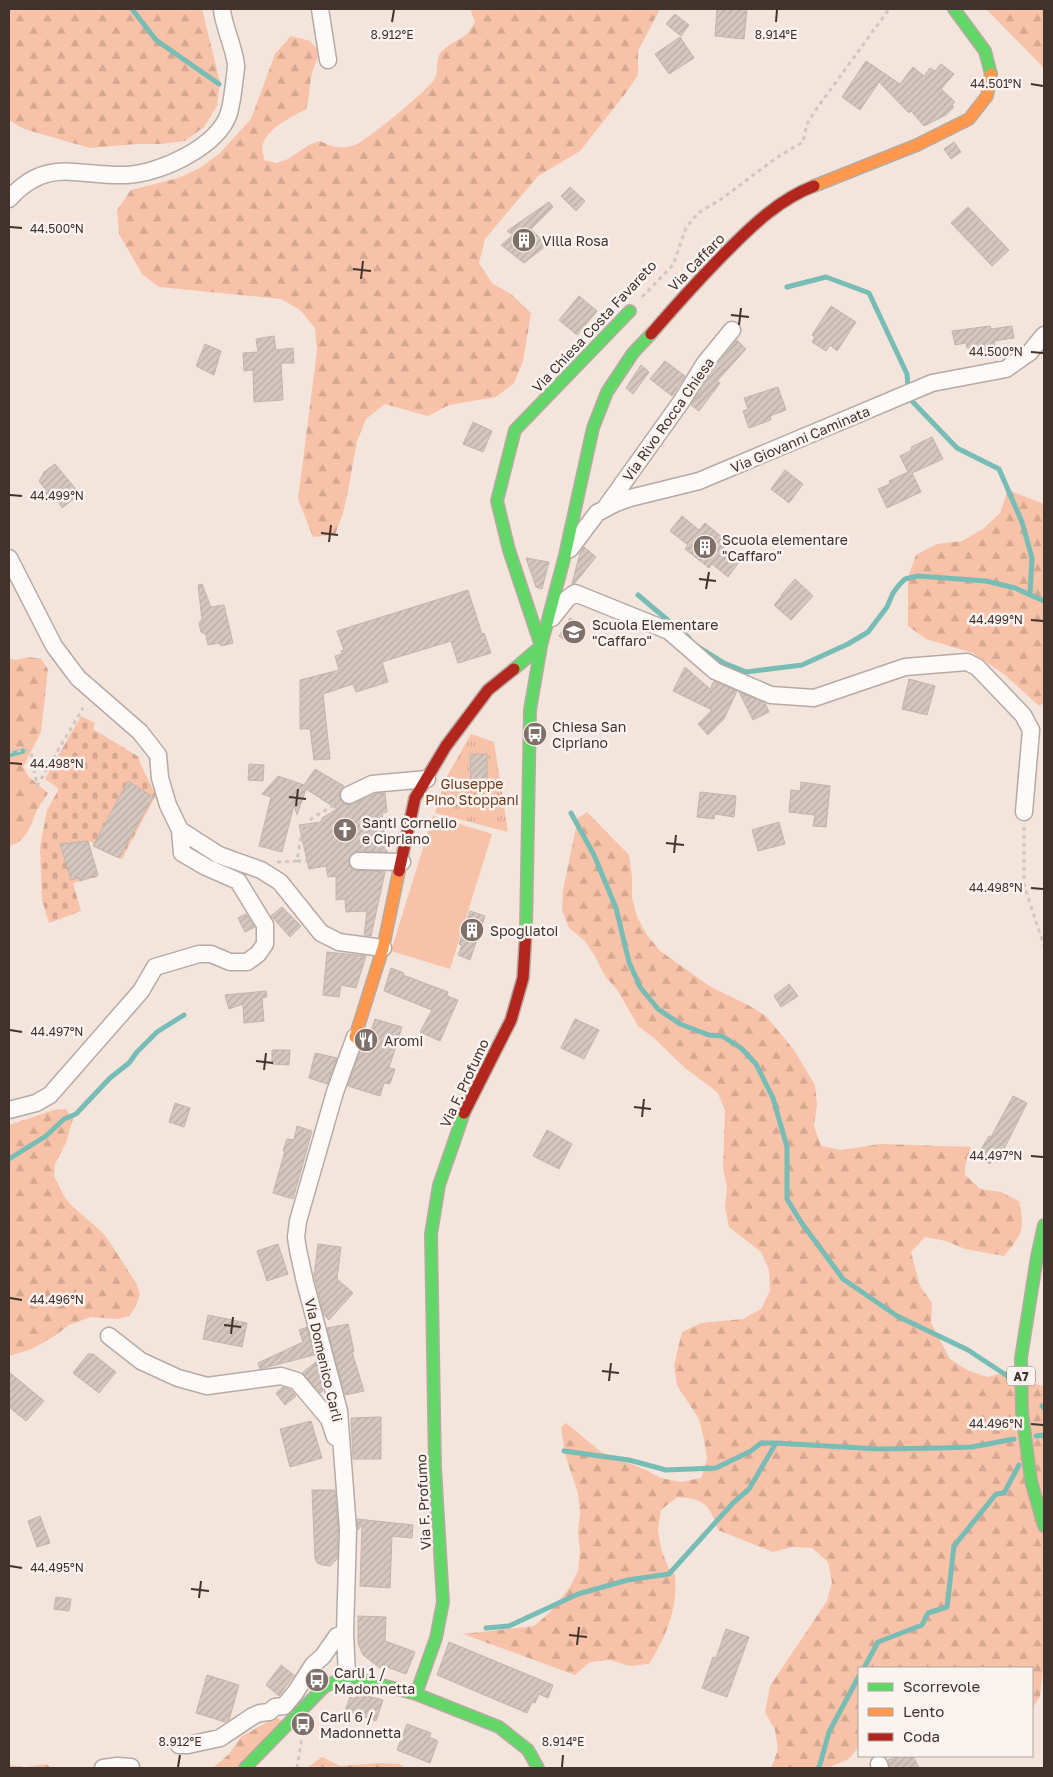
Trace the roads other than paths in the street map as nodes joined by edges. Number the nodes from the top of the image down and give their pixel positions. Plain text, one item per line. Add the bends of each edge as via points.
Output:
1 (222, 9) edge
2 (320, 9) edge
3 (954, 9) edge
4 (328, 60) dead end
5 (9, 199) edge
6 (630, 311) road end
7 (732, 330) dead end
8 (1044, 335) edge
9 (605, 509) junction
10 (565, 555) junction
11 (9, 558) edge
12 (546, 626) junction
13 (541, 646) junction
14 (538, 662) joint
15 (146, 768) dead end
16 (160, 778) junction
17 (426, 779) junction
18 (349, 795) road end
19 (1024, 812) road end
20 (180, 830) junction
21 (358, 861) dead end
22 (402, 862) junction
23 (383, 948) junction
24 (355, 1037) joint
25 (9, 1110) edge
26 (1044, 1225) edge
27 (109, 1336) dead end
28 (342, 1459) junction
29 (1044, 1526) edge
30 (345, 1633) junction
31 (347, 1676) junction
32 (416, 1694) junction
33 (179, 1745) dead end
34 (130, 1766) dead end
35 (103, 1768) edge
36 (245, 1768) edge
37 (538, 1768) edge

1 - 5 street via 236,65 228,114 215,136 191,153 154,171 126,176 66,170 44,174 17,189
2 - 4 street
3 - 10 main road, Via Caffaro via 986,51 991,73 986,96 969,119 917,145 802,191 760,218 706,272 633,353 607,392 593,428
6 - 13 main road, Via Chiesa Costa Favareto via 515,430 498,501 509,550
7 - 9 street, Via Rivo Rocca Chiesa via 705,363
8 - 9 street, Via Giovanni Caminata via 1030,352 1006,369 932,383 699,481 630,498
9 - 10 street, Via Giovanni Caminata via 597,513
10 - 12 main road, Via Caffaro
11 - 16 street via 54,646 78,678 140,732 158,756
12 - 13 main road, Via Caffaro
12 - 19 street via 574,593 669,631 715,671 770,695 814,698 905,667 967,662 977,667 1023,715 1031,730
13 - 14 main road, Via Caffaro
13 - 17 main road, Via Domenico Carli via 488,690
14 - 32 main road, Via F. Profumo via 530,710 523,978 511,1020 461,1119 439,1185 431,1234 436,1468 443,1602 436,1638
15 - 16 street
16 - 20 street
17 - 18 street via 372,784
17 - 22 main road, Via Domenico Carli via 416,798
20 - 23 street via 219,855 261,870 280,882 321,933 339,942
20 - 25 street via 182,853 238,881 264,925 264,944 258,954 247,962 230,962 211,954 199,954 155,967 141,991 50,1095 36,1103
21 - 22 street
22 - 23 main road, Via Domenico Carli
23 - 24 main road, Via Domenico Carli
24 - 28 street, Via Domenico Carli via 335,1092 296,1236 304,1282 339,1411
26 - 29 main road, A7 via 1021,1358 1022,1412 1031,1481
27 - 28 street via 141,1361 178,1378 207,1386 281,1376 297,1381 329,1419
28 - 30 street, Via Domenico Carli via 348,1529
30 - 31 street, Via Domenico Carli
30 - 33 street via 336,1636 284,1706 253,1716 220,1738
31 - 32 main road
31 - 36 main road via 324,1687
32 - 37 main road via 499,1727 528,1750
34 - 35 street

